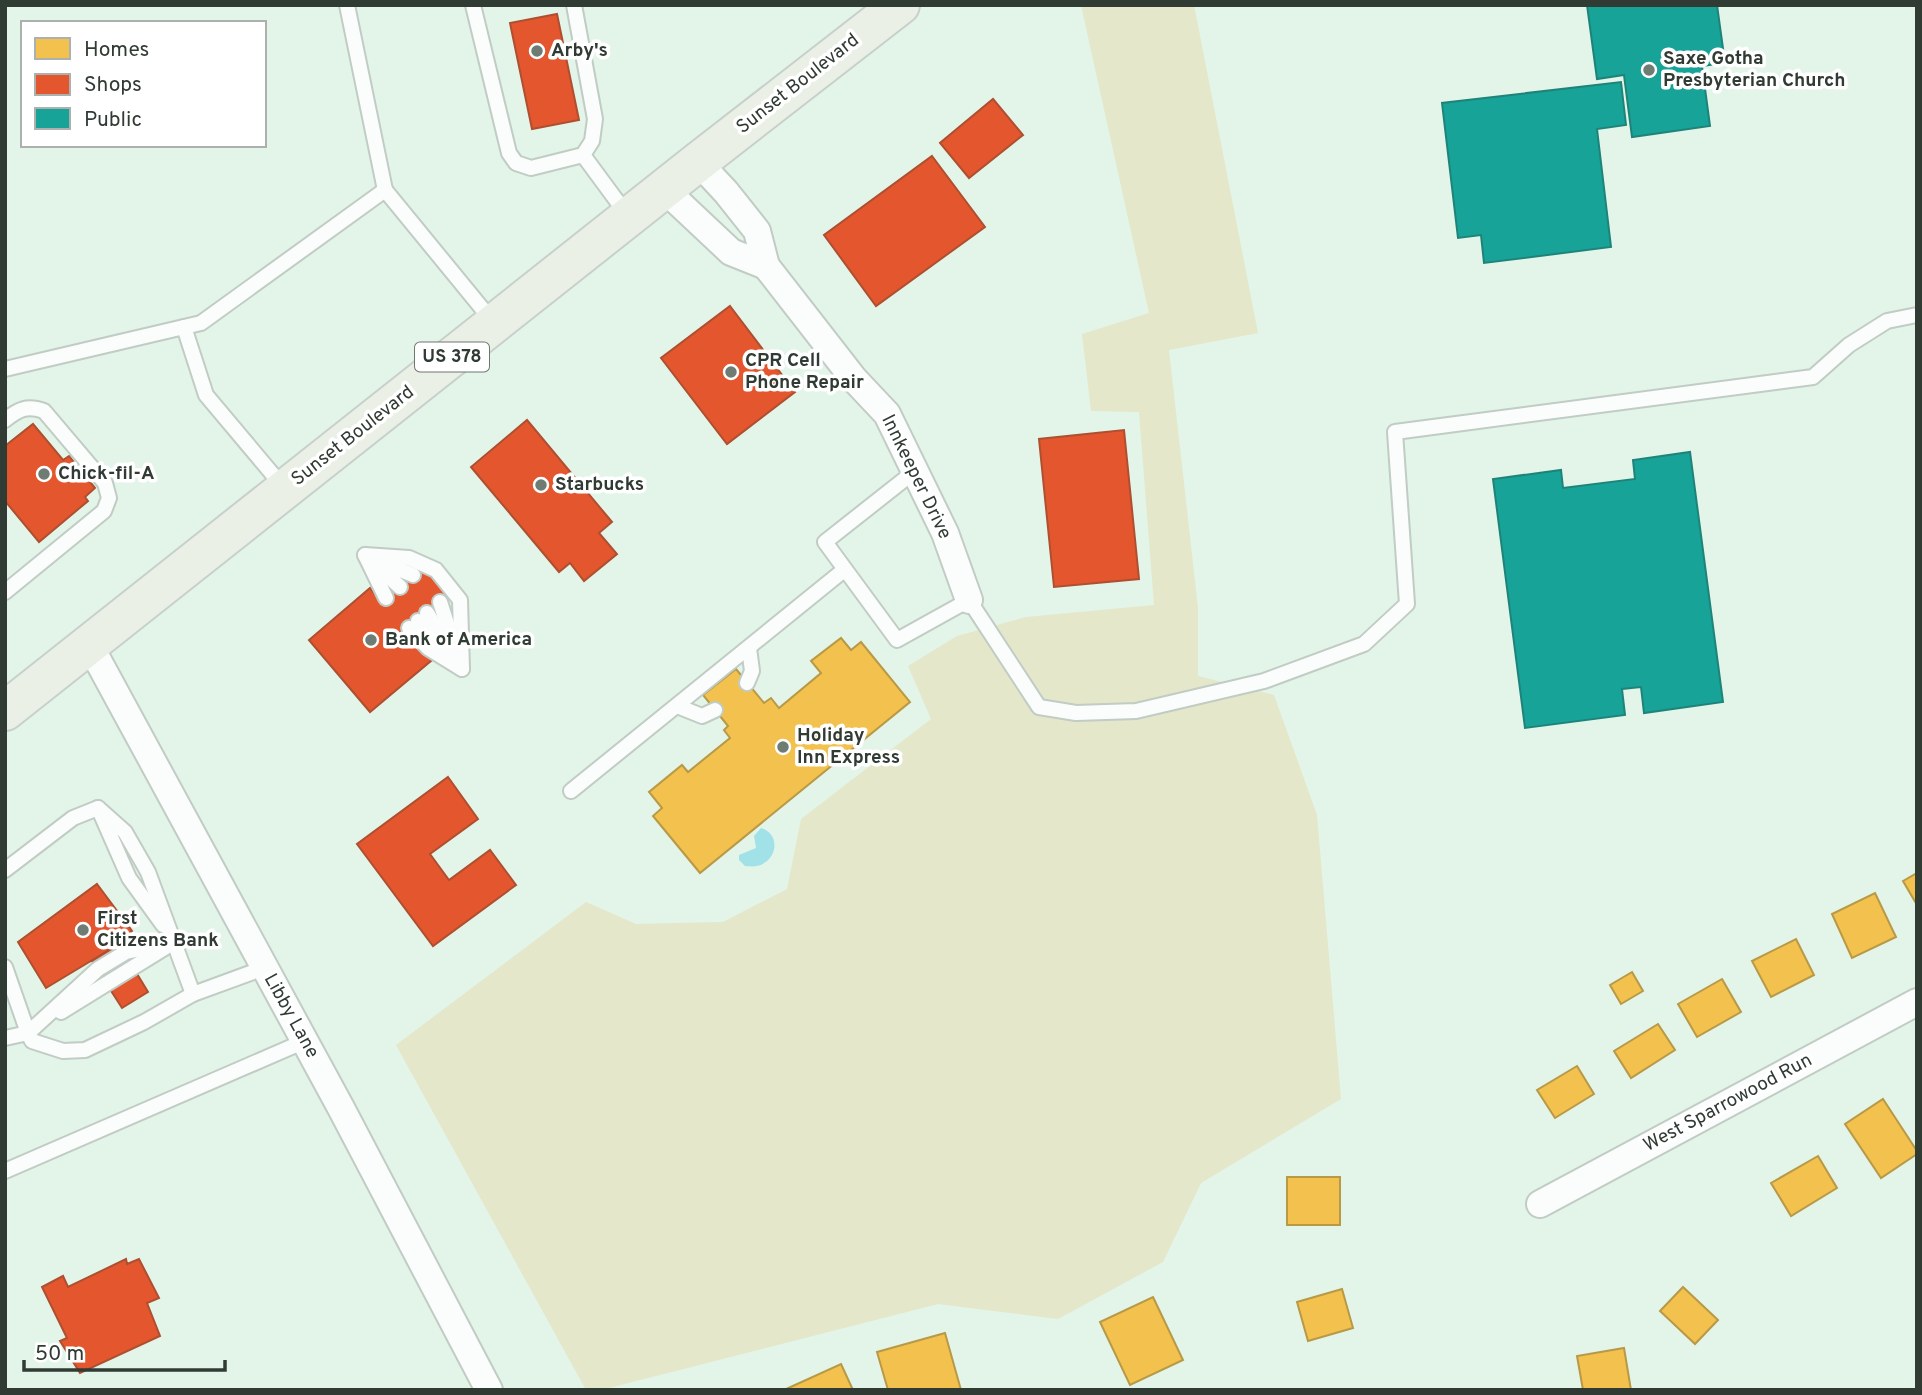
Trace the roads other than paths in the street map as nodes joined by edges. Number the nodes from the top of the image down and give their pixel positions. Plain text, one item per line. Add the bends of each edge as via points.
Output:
1 (347, 5) edge
2 (473, 5) edge
3 (574, 5) edge
4 (900, 5) edge
5 (583, 155) junction
6 (698, 162) junction
7 (664, 189) junction
8 (385, 190) junction
9 (629, 217) junction
10 (766, 266) junction
11 (1917, 315) edge
12 (495, 324) junction
13 (184, 327) junction
14 (5, 369) edge
15 (5, 420) edge
16 (915, 471) junction
17 (285, 489) junction
18 (365, 555) junction
19 (844, 570) junction
20 (413, 575) dead end
21 (5, 592) edge
22 (393, 593) dead end
23 (969, 600) junction
24 (440, 602) dead end
25 (418, 621) dead end
26 (89, 644) junction
27 (748, 648) junction
28 (462, 669) junction
29 (747, 683) dead end
30 (677, 706) junction
31 (715, 710) dead end
32 (5, 711) edge
33 (571, 791) dead end
34 (5, 870) edge
35 (174, 942) junction
36 (5, 967) edge
37 (264, 968) junction
38 (193, 994) junction
39 (1917, 1002) edge
40 (28, 1034) junction
41 (5, 1038) edge
42 (305, 1041) junction
43 (5, 1171) edge
44 (1540, 1204) dead end
45 (489, 1390) edge

1 - 8 lane
2 - 5 lane via 509,153 516,163 531,168
3 - 5 lane via 595,119 592,141
4 - 6 main road, Sunset Boulevard / US 378
5 - 9 lane
6 - 7 main road, Sunset Boulevard / US 378
6 - 10 street, Innkeeper Drive via 757,231
7 - 9 main road, Sunset Boulevard / US 378
7 - 10 street via 731,252
8 - 12 lane
8 - 13 lane via 201,323
9 - 12 main road, Sunset Boulevard / US 378
10 - 16 street, Innkeeper Drive via 848,372 887,414
11 - 23 lane via 1887,321 1849,345 1813,377 1395,432 1407,604 1363,644 1264,681 1136,711 1076,713 1039,707
12 - 17 main road, Sunset Boulevard / US 378
13 - 14 lane
13 - 17 lane via 206,395
15 - 21 lane via 30,407 44,411 105,483 109,498 104,511
16 - 19 lane via 825,542
16 - 23 street, Innkeeper Drive via 945,533
17 - 26 main road, Sunset Boulevard / US 378
18 - 20 lane
18 - 22 lane
18 - 28 lane via 409,558 436,570 460,600
19 - 23 lane via 897,640
19 - 27 lane
24 - 28 lane
25 - 28 lane
26 - 32 main road, Sunset Boulevard / US 378
26 - 37 street, Libby Lane
27 - 29 lane via 751,671
27 - 30 lane
30 - 31 lane via 702,716
30 - 33 lane
34 - 35 lane via 74,818 98,808 125,832 148,872
35 - 38 lane
35 - 40 lane
36 - 40 lane
37 - 38 lane
37 - 42 street, Libby Lane
38 - 40 lane via 85,1049 63,1051 32,1041
39 - 44 street, West Sparrowood Run
40 - 41 lane
42 - 43 lane
42 - 45 street, Libby Lane

